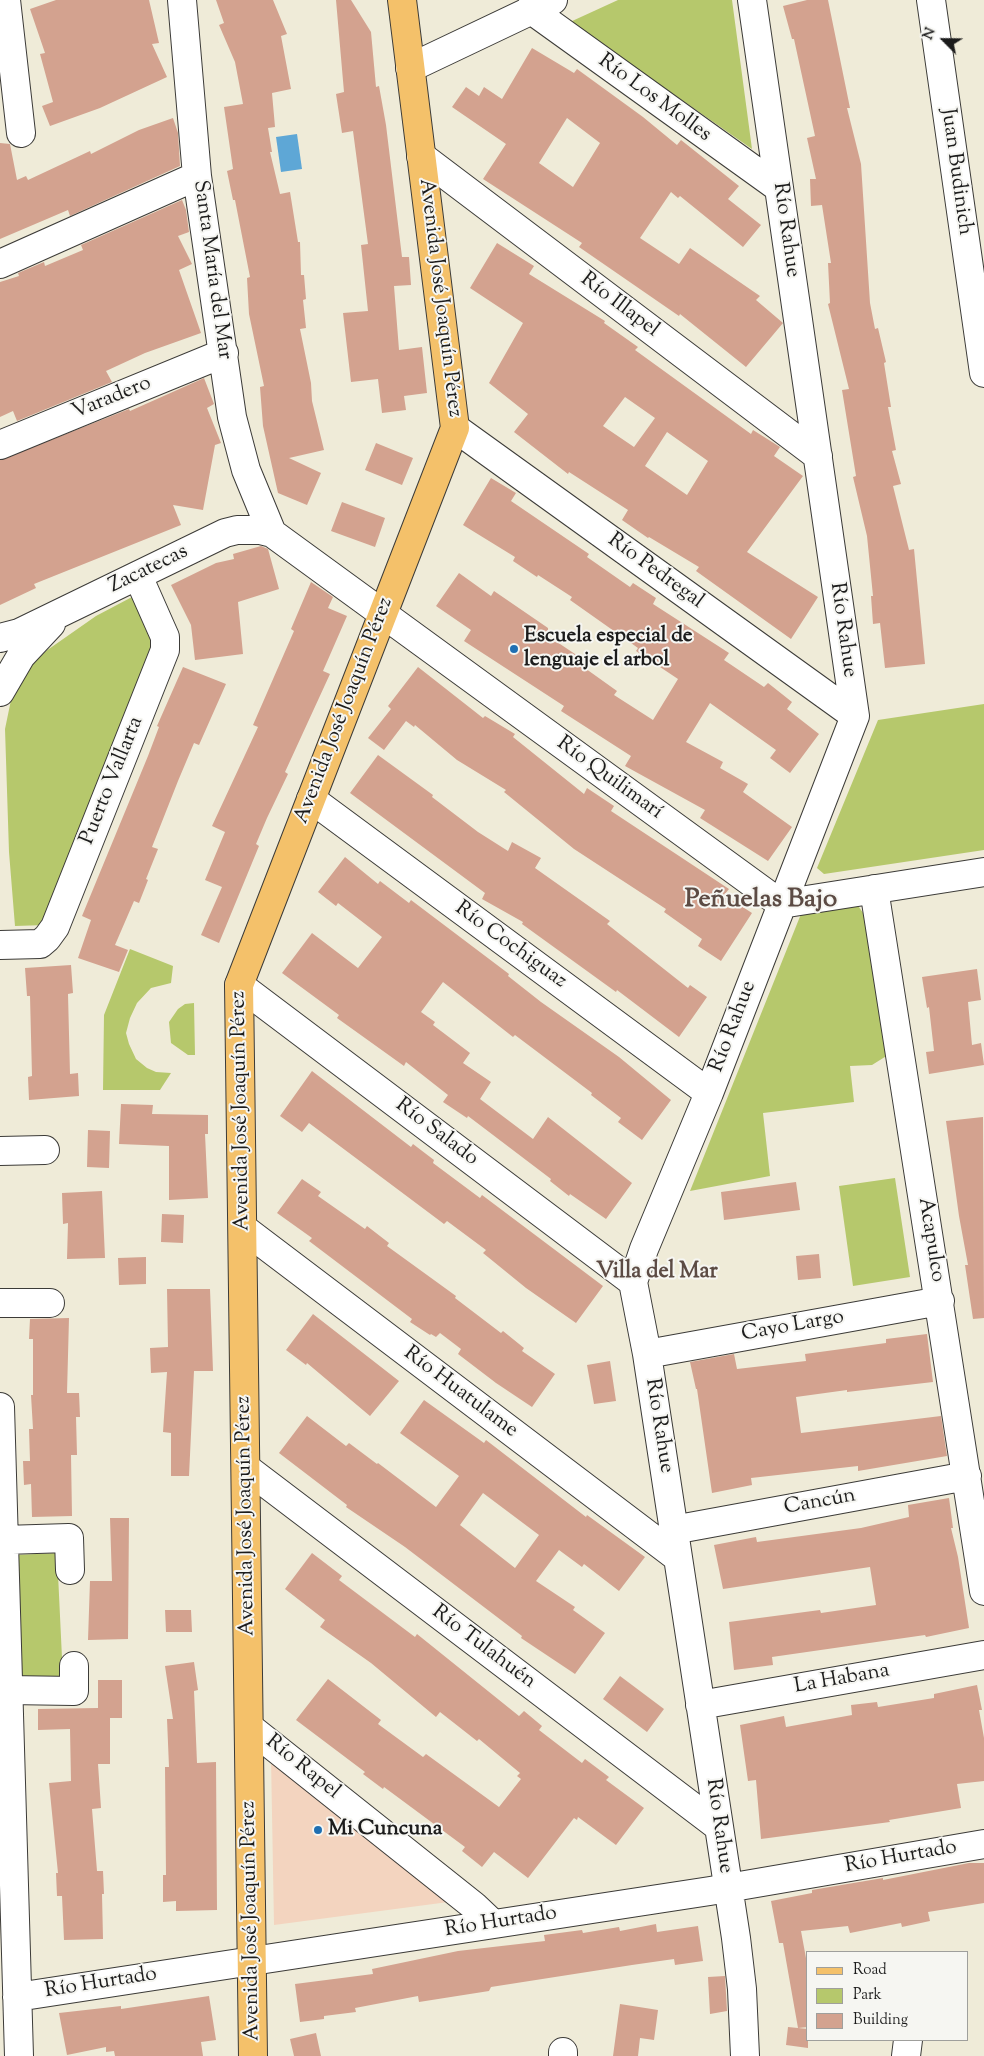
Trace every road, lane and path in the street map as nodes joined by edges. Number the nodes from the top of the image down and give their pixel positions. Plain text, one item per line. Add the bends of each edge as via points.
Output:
1 (6, 0) edge
2 (182, 0) edge
3 (402, 0) edge
4 (752, 0) edge
5 (931, 0) edge
6 (541, 5) edge
7 (410, 68) junction
8 (21, 132) dead end
9 (421, 156) junction
10 (197, 176) junction
11 (779, 188) junction
12 (0, 264) edge
13 (977, 270) edge
14 (979, 307) edge
15 (224, 353) junction
16 (984, 373) edge
17 (455, 428) junction
18 (0, 445) edge
19 (818, 456) junction
20 (249, 478) junction
21 (225, 533) junction
22 (272, 533) junction
23 (138, 576) junction
24 (72, 608) junction
25 (383, 615) junction
26 (0, 638) edge
27 (0, 692) edge
28 (855, 716) junction
29 (311, 799) junction
30 (984, 872) edge
31 (874, 889) junction
32 (781, 904) junction
33 (0, 945) edge
34 (239, 985) junction
35 (709, 1093) junction
36 (45, 1150) dead end
37 (0, 1151) edge
38 (244, 1229) junction
39 (633, 1282) junction
40 (940, 1301) junction
41 (0, 1303) edge
42 (50, 1303) dead end
43 (647, 1354) junction
44 (0, 1406) edge
45 (246, 1468) junction
46 (966, 1476) junction
47 (673, 1530) junction
48 (4, 1540) junction
49 (677, 1557) junction
50 (70, 1570) dead end
51 (984, 1591) edge
52 (984, 1655) edge
53 (74, 1666) dead end
54 (8, 1690) junction
55 (700, 1704) junction
56 (249, 1727) junction
57 (719, 1827) junction
58 (984, 1844) edge
59 (727, 1888) junction
60 (493, 1924) junction
61 (252, 1962) junction
62 (17, 1997) junction
63 (908, 2041) edge
64 (19, 2056) edge
65 (253, 2056) edge
66 (745, 2056) edge
67 (906, 2056) edge

1 - 8 street
2 - 10 street, Santa María del Mar
3 - 7 main road, Avenida José Joaquín Pérez
4 - 11 street, Río Rahue
5 - 13 street, Juan Budinich
6 - 7 street
6 - 11 street, Río Los Molles
7 - 9 main road, Avenida José Joaquín Pérez
9 - 17 main road, Avenida José Joaquín Pérez
9 - 19 street, Río Illapel
10 - 12 street
10 - 15 street, Santa María del Mar
11 - 19 street, Río Rahue
13 - 14 street, Juan Budinich
14 - 16 street, Juan Budinich
15 - 18 street, Varadero
15 - 20 street, Santa María del Mar via 232,417
17 - 25 main road, Avenida José Joaquín Pérez
17 - 28 street, Río Pedregal
19 - 28 street, Río Rahue
20 - 21 street, Zacatecas via 241,512
20 - 22 street, Santa María del Mar
21 - 22 street, Zacatecas via 248,529
21 - 23 street, Zacatecas
22 - 25 street, Río Quilimarí
23 - 24 street, Zacatecas
23 - 33 street, Puerto Vallarta via 164,637 165,650 55,927 40,944
24 - 26 street, Zacatecas via 19,633
24 - 27 street, Zacatecas via 36,638
25 - 29 main road, Avenida José Joaquín Pérez
25 - 32 street, Río Quilimarí
28 - 32 street, Río Rahue
29 - 34 main road, Avenida José Joaquín Pérez
29 - 35 street, Río Cochiguaz
30 - 31 street
31 - 32 street
31 - 40 street, Acapulco
32 - 35 street, Río Rahue
34 - 38 main road, Avenida José Joaquín Pérez
34 - 39 street, Río Salado
35 - 39 street, Río Rahue
36 - 37 street
38 - 45 main road, Avenida José Joaquín Pérez
38 - 49 street, Río Huatulame
39 - 43 street, Río Rahue
40 - 43 street, Cayo Largo
40 - 46 street, Acapulco
41 - 42 street
43 - 47 street, Río Rahue
44 - 48 street
45 - 56 main road, Avenida José Joaquín Pérez
45 - 57 street, Río Tulahuén
46 - 47 street, Cancún
46 - 51 street, Acapulco
47 - 49 street, Río Rahue
48 - 50 street via 69,1538
48 - 54 street
49 - 55 street, Río Rahue
52 - 55 street, La Habana
53 - 54 street via 74,1691
54 - 62 street
55 - 57 street, Río Rahue
56 - 60 street, Río Rapel
56 - 61 main road, Avenida José Joaquín Pérez
57 - 59 street, Río Rahue
58 - 59 street, Río Hurtado
59 - 60 street, Río Hurtado
59 - 66 street, Río Rahue via 741,1980
60 - 61 street, Río Hurtado
61 - 62 street, Río Hurtado
61 - 65 main road, Avenida José Joaquín Pérez
62 - 64 street
63 - 67 street

